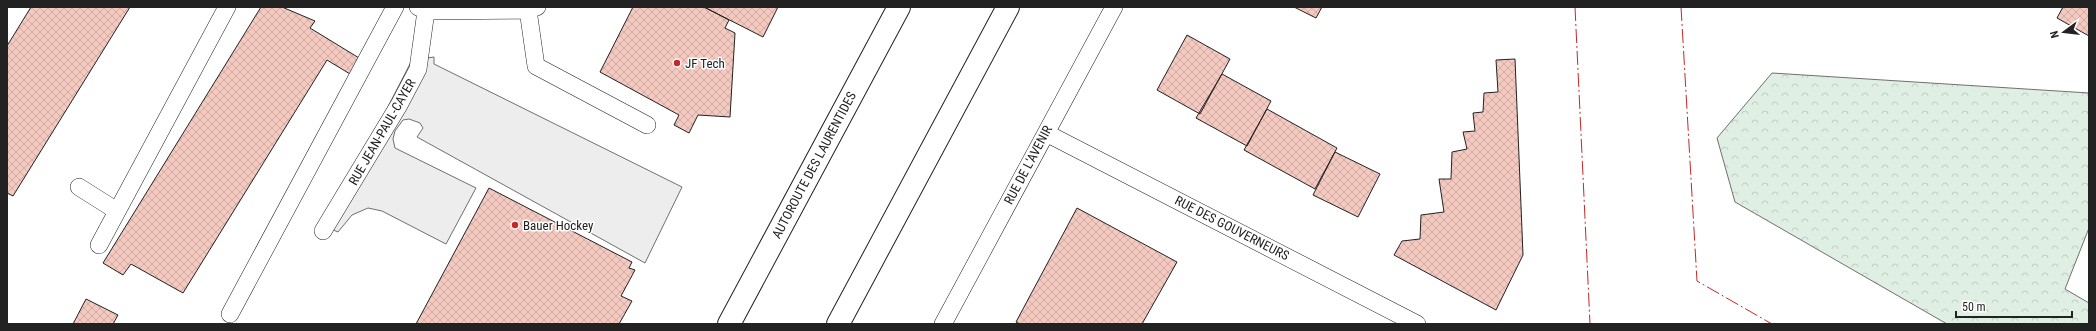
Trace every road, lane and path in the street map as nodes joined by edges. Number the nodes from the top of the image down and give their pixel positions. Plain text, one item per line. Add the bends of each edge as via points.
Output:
1 (227, 7) edge
2 (396, 7) edge
3 (899, 7) edge
4 (1008, 7) edge
5 (1114, 7) edge
6 (422, 9) edge
7 (532, 9) edge
8 (647, 125) dead end
9 (1046, 133) junction
10 (79, 187) dead end
11 (117, 211) junction
12 (323, 231) dead end
13 (99, 245) dead end
14 (230, 314) dead end
15 (729, 324) edge
16 (838, 324) edge
17 (943, 324) edge
18 (1417, 324) edge

1 - 11 street
2 - 14 street
3 - 15 highway, AUTOROUTE DES LAURENTIDES
4 - 16 highway
5 - 9 street, RUE DE L'AVENIR
6 - 7 street
6 - 12 street, RUE JEAN-PAUL-CAYER via 418,69
7 - 8 street via 536,66
9 - 17 street, RUE DE L'AVENIR
9 - 18 street, RUE DES GOUVERNEURS
10 - 11 street
11 - 13 street

